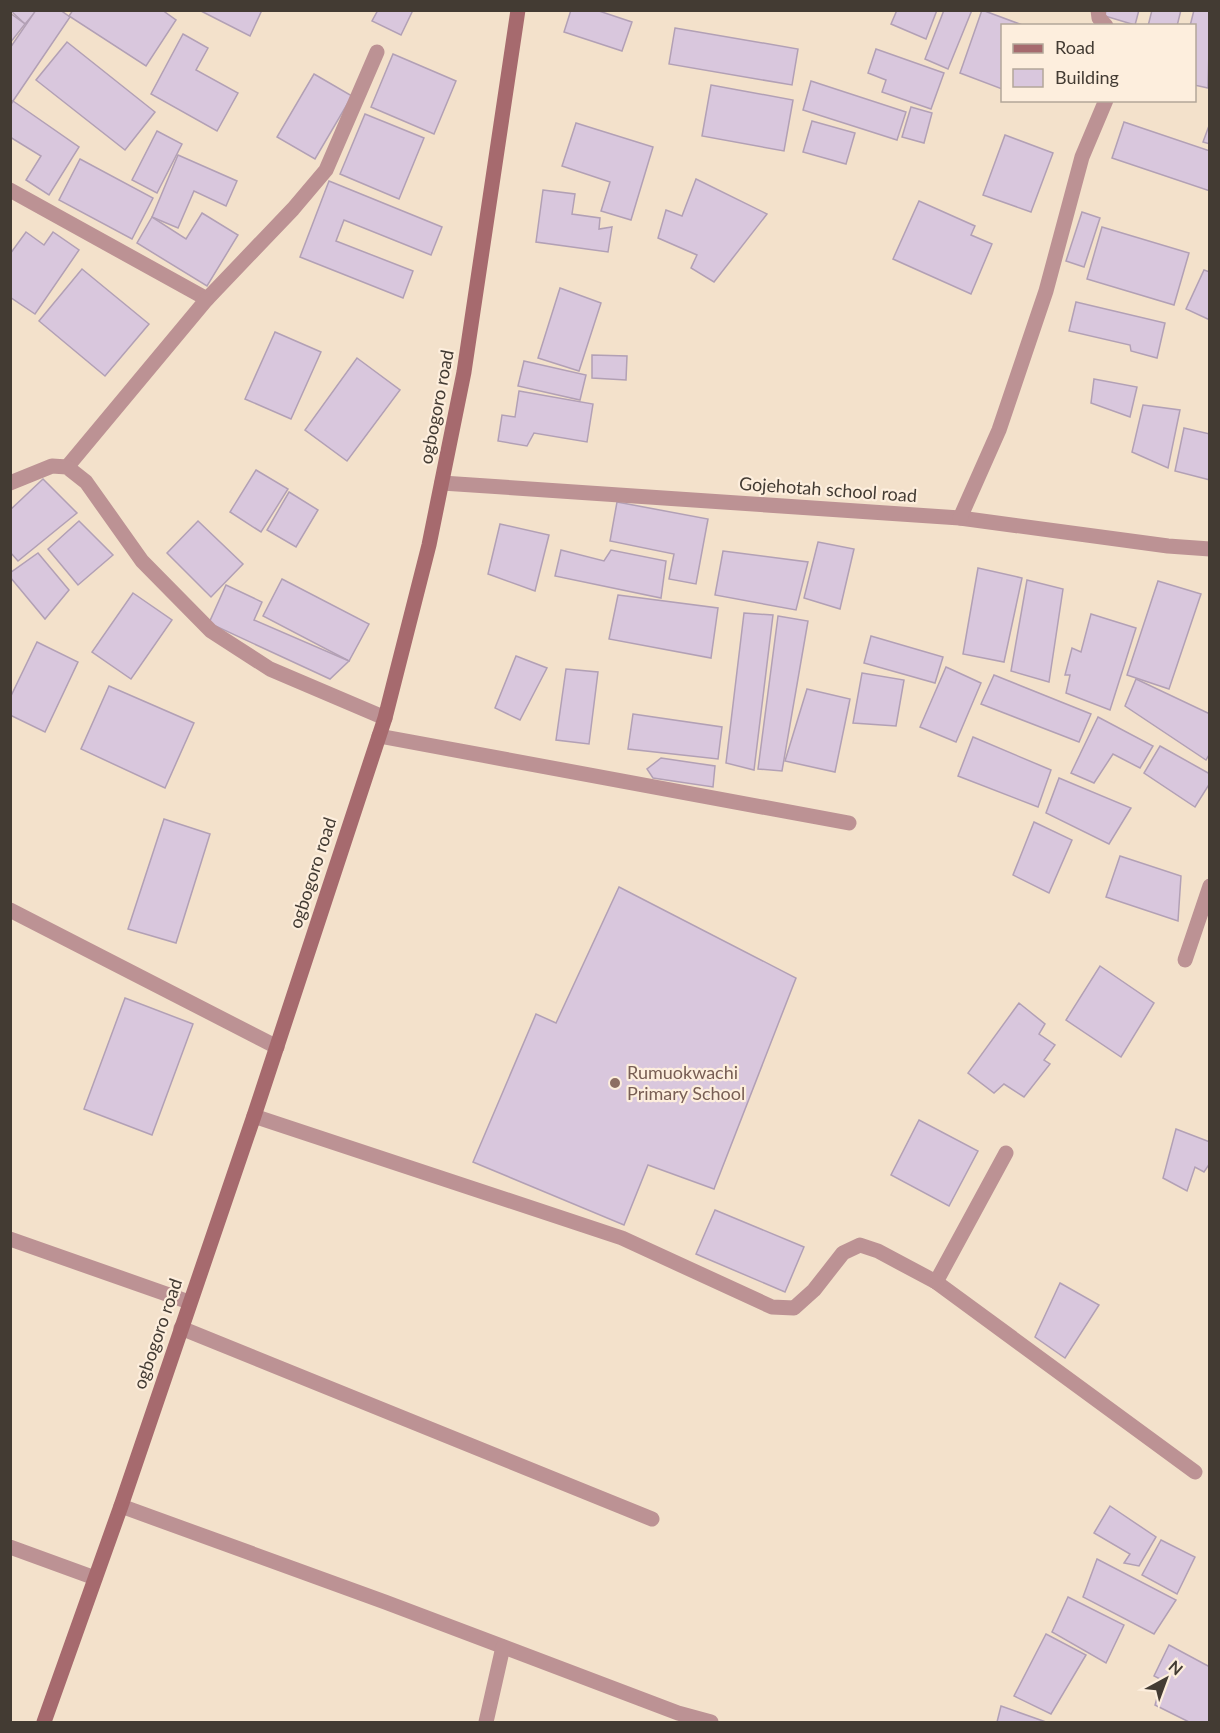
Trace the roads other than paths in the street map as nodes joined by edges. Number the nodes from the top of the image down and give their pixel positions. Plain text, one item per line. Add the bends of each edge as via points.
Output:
1 (518, 10) edge
2 (1098, 10) edge
3 (1104, 24) edge
4 (377, 52) dead end
5 (1105, 102) edge
6 (10, 190) edge
7 (207, 299) junction
8 (67, 467) junction
9 (10, 483) edge
10 (442, 483) junction
11 (960, 518) junction
12 (1209, 549) edge
13 (385, 718) junction
14 (379, 736) junction
15 (849, 823) dead end
16 (1209, 886) edge
17 (10, 910) edge
18 (1185, 960) dead end
19 (277, 1047) junction
20 (254, 1116) junction
21 (1006, 1153) dead end
22 (10, 1239) edge
23 (936, 1282) junction
24 (189, 1302) junction
25 (181, 1328) junction
26 (1195, 1472) dead end
27 (121, 1506) junction
28 (652, 1519) dead end
29 (10, 1547) edge
30 (95, 1578) junction
31 (503, 1647) junction
32 (44, 1722) edge
33 (486, 1722) edge
34 (711, 1722) edge

1 - 10 street, ogbogoro road via 464,372
2 - 3 street
4 - 7 street via 326,171
5 - 11 street via 1082,158 1046,291 999,430
6 - 7 street
7 - 8 street
8 - 9 street via 52,466
8 - 13 street via 86,482 142,561 211,631 270,669
10 - 11 street, Gojehotah school road
10 - 13 street, ogbogoro road
11 - 12 street, Gojehotah school road
13 - 14 street, ogbogoro road
14 - 15 street
14 - 19 street, ogbogoro road
16 - 18 street
17 - 19 street
19 - 20 street, ogbogoro road
20 - 23 street via 622,1238 772,1307 794,1308 843,1253 860,1245
20 - 24 street, ogbogoro road
21 - 23 street
22 - 24 street
23 - 26 street
24 - 25 street, ogbogoro road
25 - 27 street, ogbogoro road
25 - 28 street
27 - 30 street, ogbogoro road
27 - 31 street
29 - 30 street
30 - 32 street, ogbogoro road
31 - 33 street
31 - 34 street

